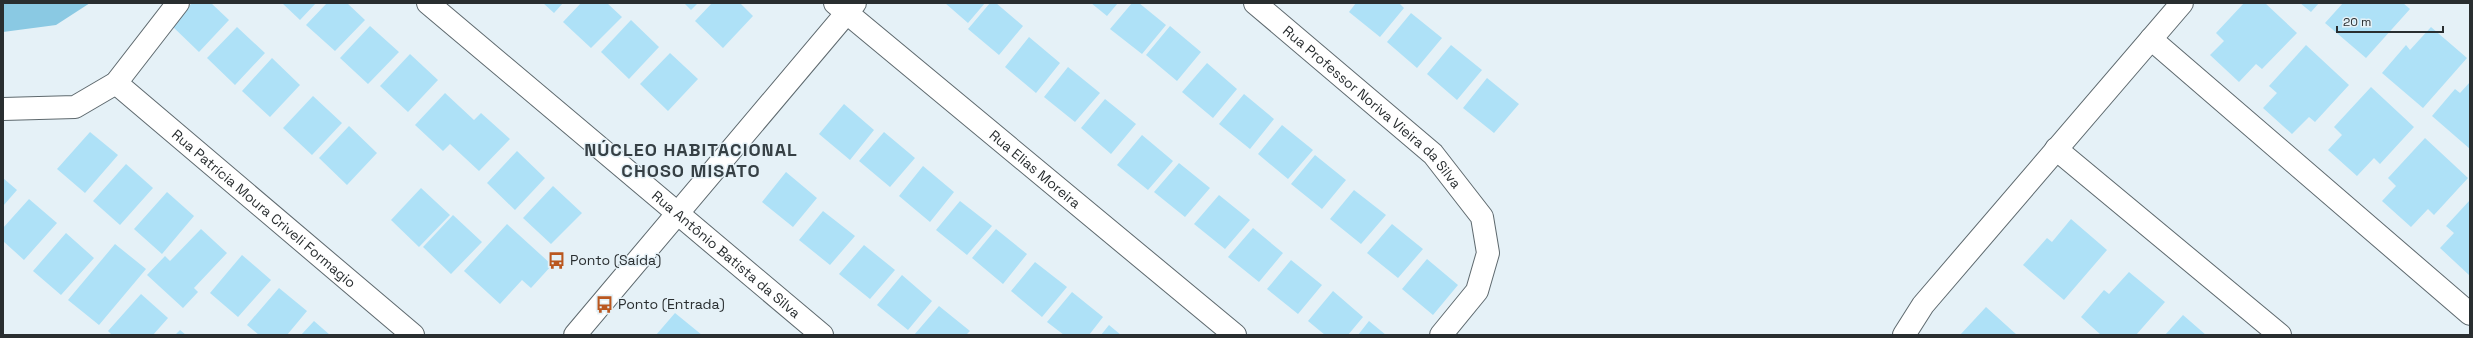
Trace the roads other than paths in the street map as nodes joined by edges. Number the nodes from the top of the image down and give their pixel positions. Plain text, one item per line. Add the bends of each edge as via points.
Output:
1 (178, 3) edge
2 (428, 3) edge
3 (1255, 3) edge
4 (2182, 3) edge
5 (846, 6) edge
6 (2151, 39) junction
7 (116, 83) junction
8 (3, 109) edge
9 (2056, 149) junction
10 (678, 214) junction
11 (2470, 314) edge
12 (413, 335) edge
13 (575, 335) edge
14 (822, 335) edge
15 (1235, 335) edge
16 (1441, 335) edge
17 (1904, 335) edge
18 (2280, 335) edge

1 - 7 street
2 - 10 street, Rua Antônio Batista da Silva
3 - 16 street, Rua Professor Noriva Vieira da Silva via 1433,154 1482,217 1488,253 1476,290
4 - 6 street
5 - 10 street
5 - 15 street, Rua Elias Moreira
6 - 9 street
6 - 11 street
7 - 8 street via 75,107
7 - 12 street, Rua Patrícia Moura Criveli Formagio
9 - 17 street via 1923,305
9 - 18 street
10 - 13 street
10 - 14 street, Rua Antônio Batista da Silva

